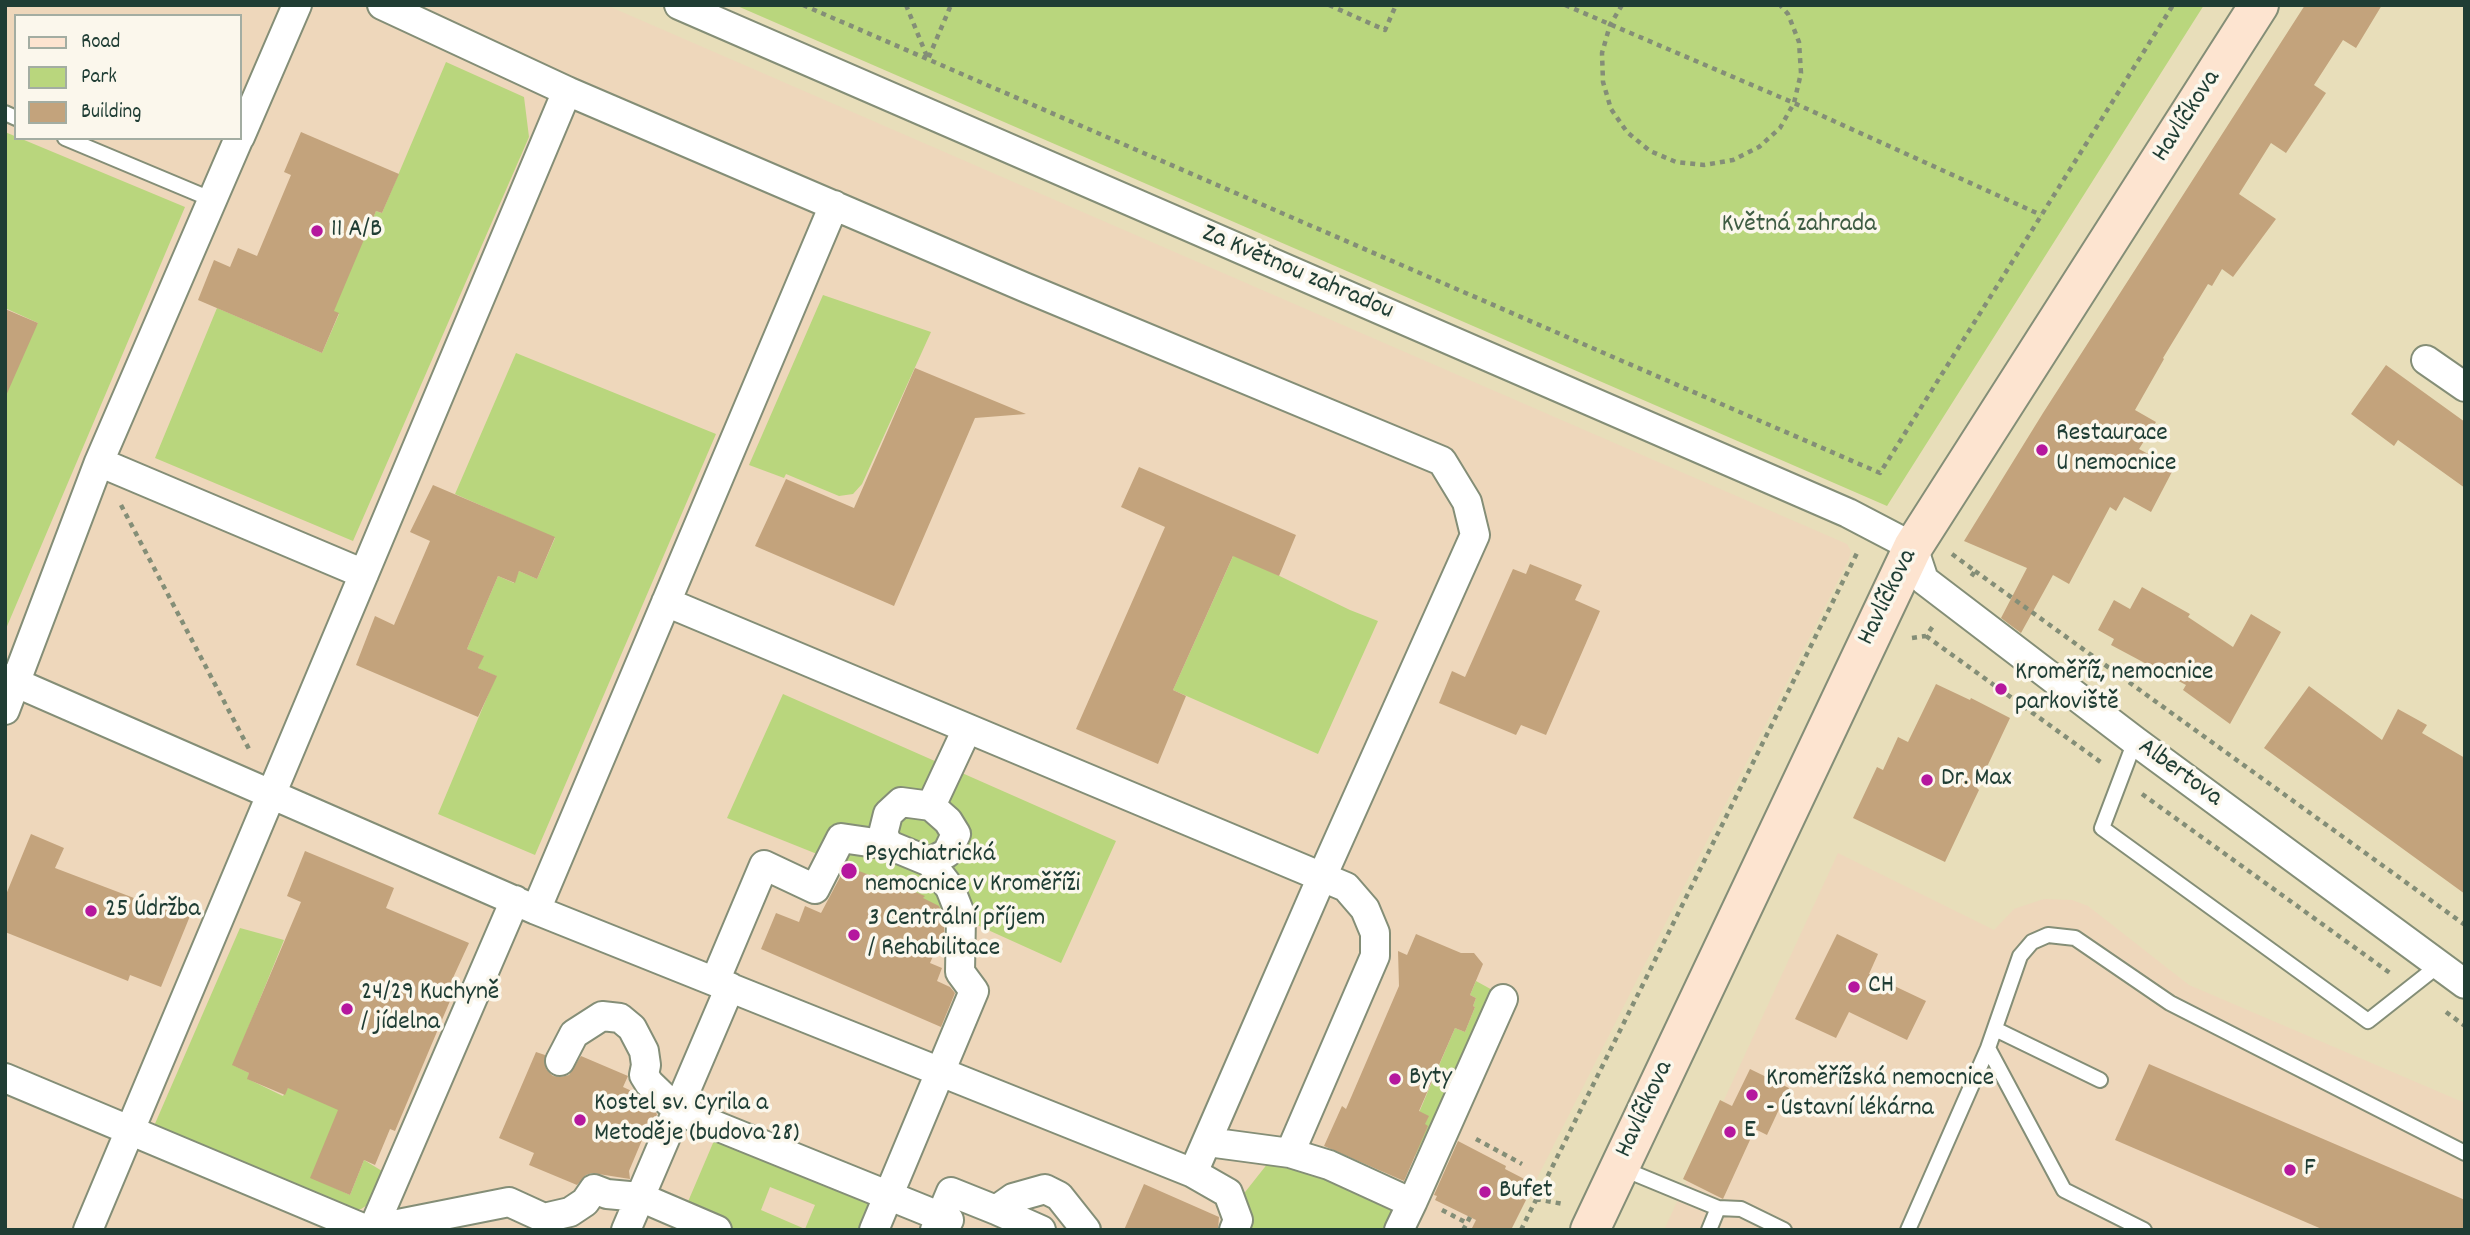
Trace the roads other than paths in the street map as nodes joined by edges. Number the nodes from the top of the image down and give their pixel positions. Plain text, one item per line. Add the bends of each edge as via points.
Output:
1 (297, 5) edge
2 (382, 5) edge
3 (679, 5) edge
4 (2259, 5) edge
5 (567, 91) junction
6 (242, 133) edge
7 (70, 140) edge
8 (239, 140) edge
9 (213, 200) junction
10 (834, 205) junction
11 (2426, 360) dead end
12 (2465, 387) edge
13 (99, 462) junction
14 (1913, 547) junction
15 (364, 574) junction
16 (666, 602) junction
17 (11, 680) edge
18 (5, 709) edge
19 (967, 729) junction
20 (2135, 741) junction
21 (272, 793) junction
22 (931, 806) junction
23 (889, 845) junction
24 (930, 862) junction
25 (1321, 879) junction
26 (526, 905) junction
27 (2439, 965) junction
28 (722, 984) junction
29 (2465, 984) edge
30 (1503, 999) dead end
31 (1995, 1030) junction
32 (1988, 1048) junction
33 (560, 1061) dead end
34 (941, 1072) junction
35 (5, 1078) edge
36 (2100, 1080) dead end
37 (677, 1110) junction
38 (129, 1131) junction
39 (1208, 1142) junction
40 (1290, 1153) junction
41 (2465, 1153) edge
42 (1619, 1167) junction
43 (1193, 1173) junction
44 (887, 1196) junction
45 (640, 1197) junction
46 (1412, 1202) junction
47 (1718, 1208) junction
48 (996, 1210) junction
49 (942, 1222) edge
50 (373, 1229) edge
51 (88, 1230) edge
52 (626, 1230) edge
53 (717, 1230) edge
54 (874, 1230) edge
55 (1041, 1230) edge
56 (1086, 1230) edge
57 (1234, 1230) edge
58 (1399, 1230) edge
59 (1590, 1230) edge
60 (1709, 1230) edge
61 (1784, 1230) edge
62 (1908, 1230) edge
63 (2144, 1230) edge

1 - 6 street
2 - 5 street
3 - 14 street, Za Květnou zahradou via 1849,513
4 - 14 street, Havlíčkova
5 - 10 street
5 - 15 street
7 - 9 lane
8 - 9 street
9 - 13 street
10 - 16 street
10 - 25 street via 1442,461 1467,502 1475,536
11 - 12 street
13 - 15 street
13 - 17 street
14 - 20 street, Albertova via 1924,580
14 - 42 street, Havlíčkova
15 - 21 street
16 - 19 street
16 - 26 street
17 - 18 street
17 - 21 street
19 - 22 street
19 - 25 street
20 - 27 street, Albertova
20 - 27 lane via 2102,828 2368,1021
21 - 26 street
21 - 38 street
22 - 23 street via 901,802 888,814 883,834
22 - 24 street via 956,834 947,853
23 - 24 street
23 - 28 street via 841,838 815,889 764,865
24 - 34 street via 950,888 961,916 960,972 974,991
25 - 39 street
25 - 40 street via 1346,887 1365,909 1375,933 1376,956
26 - 28 street
26 - 50 street
27 - 29 street, Albertova
28 - 34 street
28 - 37 street
30 - 46 street
31 - 32 lane
31 - 36 lane
31 - 41 lane via 2020,956 2032,942 2048,935 2075,938 2171,1003
32 - 62 lane
32 - 63 lane via 2064,1190
33 - 37 street via 574,1034 602,1016 620,1018 632,1028 643,1051 644,1075
34 - 43 street
34 - 44 street
35 - 38 street
37 - 44 street
37 - 45 street
38 - 50 street
38 - 51 street
39 - 40 street
39 - 43 street
40 - 46 street
42 - 47 lane
42 - 59 street, Havlíčkova
43 - 57 street via 1228,1193 1238,1220
44 - 49 street
44 - 54 street
45 - 50 street via 594,1189 570,1212 544,1218 509,1202
45 - 52 street
45 - 53 street
46 - 58 street
47 - 60 lane
47 - 61 lane via 1741,1209
48 - 49 street via 951,1192
48 - 55 street
48 - 56 street via 1013,1198 1045,1189 1059,1196

